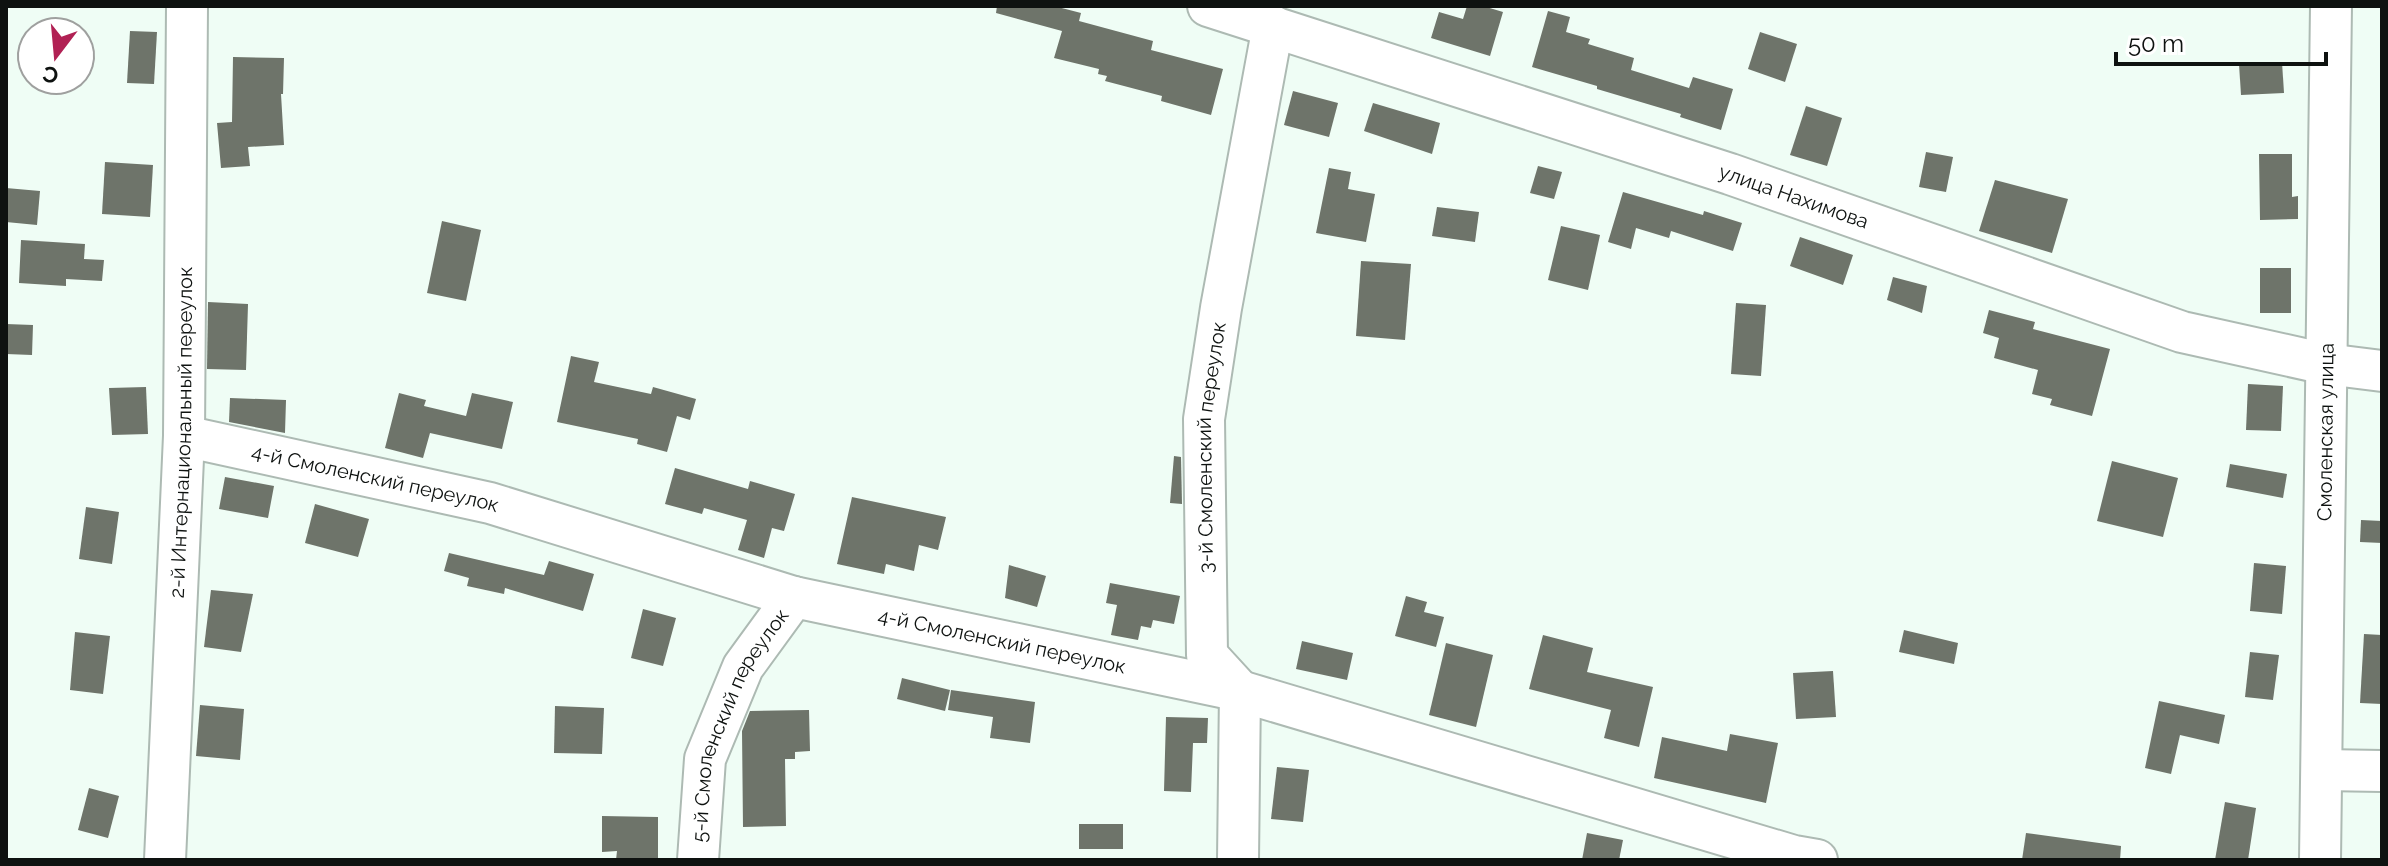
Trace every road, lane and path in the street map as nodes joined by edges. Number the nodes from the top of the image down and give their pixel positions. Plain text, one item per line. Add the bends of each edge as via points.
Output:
1 (187, 6) edge
2 (1208, 6) edge
3 (2331, 6) edge
4 (1273, 26) junction
5 (2326, 364) junction
6 (2382, 371) edge
7 (184, 436) junction
8 (794, 597) junction
9 (1240, 691) junction
10 (2323, 770) junction
11 (2382, 771) edge
12 (1802, 859) edge
13 (165, 860) edge
14 (698, 860) edge
15 (1238, 860) edge
16 (2320, 860) edge

1 - 7 street, 2-й Интернациональный переулок
2 - 4 street, улица Нахимова
3 - 5 street, Смоленская улица
4 - 5 street, улица Нахимова via 1730,174 2182,332
4 - 9 street, 3-й Смоленский переулок via 1204,419 1207,655
5 - 6 street, улица Нахимова
5 - 10 street, Смоленская улица
7 - 8 street, 4-й Смоленский переулок via 490,503
7 - 13 street, 2-й Интернациональный переулок
8 - 9 street, 4-й Смоленский переулок
8 - 14 street, 5-й Смоленский переулок via 743,667 705,759
9 - 12 street, 4-й Смоленский переулок
9 - 15 street
10 - 11 street
10 - 16 street, Смоленская улица

